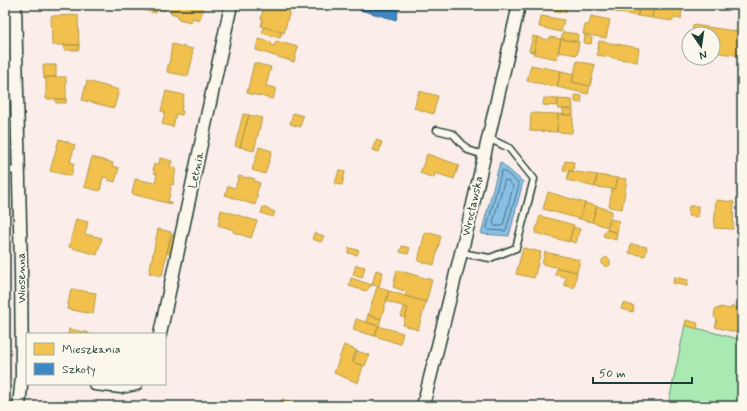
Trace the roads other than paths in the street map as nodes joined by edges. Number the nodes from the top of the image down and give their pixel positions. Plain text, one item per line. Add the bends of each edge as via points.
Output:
1 (15, 5) edge
2 (231, 5) edge
3 (519, 5) edge
4 (10, 76) edge
5 (437, 130) dead end
6 (488, 138) junction
7 (484, 155) junction
8 (5, 170) edge
9 (18, 171) junction
10 (461, 253) junction
11 (160, 333) edge
12 (24, 376) edge
13 (104, 385) edge
14 (131, 385) edge
15 (19, 406) edge
16 (423, 406) edge

1 - 4 street, Wiosenna
2 - 11 street, Letnia
3 - 6 street, Wrocławska
4 - 9 street, Wiosenna
5 - 7 lane via 453,134 468,150
6 - 7 street, Wrocławska
6 - 10 lane via 509,148 534,179 516,248 490,258
7 - 10 street, Wrocławska
8 - 9 lane
9 - 12 street, Wiosenna
10 - 16 street, Wrocławska
12 - 15 street, Wiosenna
13 - 14 street

